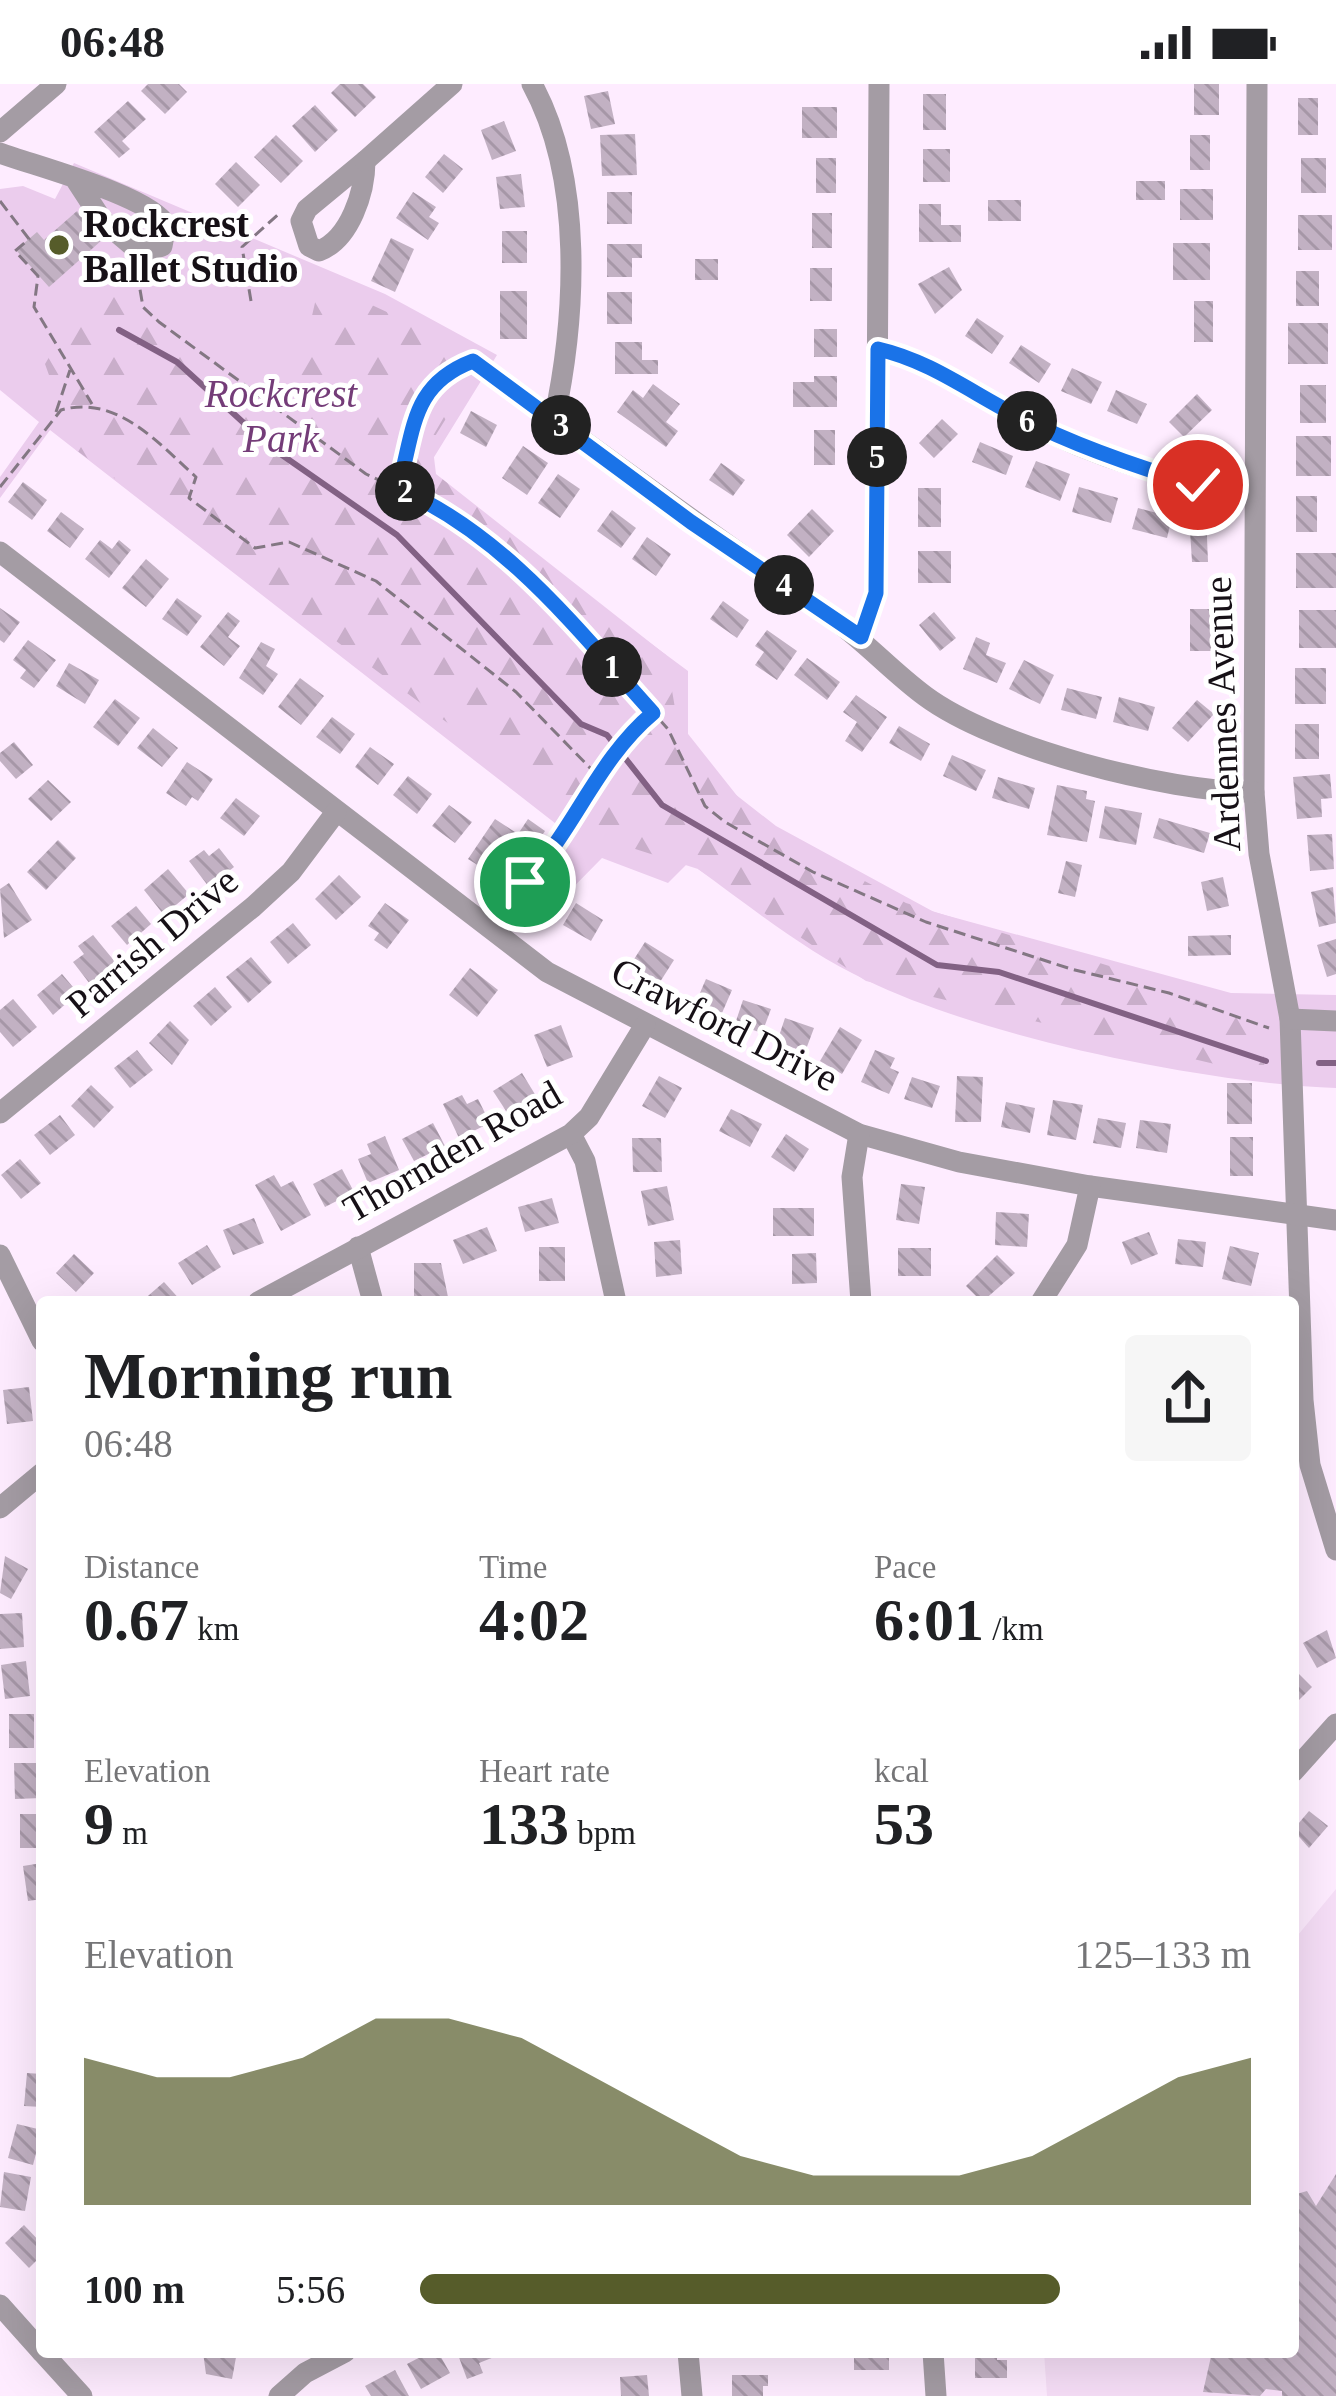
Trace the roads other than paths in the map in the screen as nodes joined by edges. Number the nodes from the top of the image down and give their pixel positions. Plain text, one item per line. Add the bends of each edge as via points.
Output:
1 (56, 84) edge
2 (452, 84) edge
3 (532, 84) edge
4 (879, 84) edge
5 (1257, 84) edge
6 (0, 132) edge
7 (0, 152) edge
8 (365, 161) dead end
9 (76, 180) junction
10 (878, 349) junction
11 (473, 361) road end
12 (554, 420) junction
13 (1254, 490) junction
14 (0, 552) edge
15 (861, 637) junction
16 (1254, 791) junction
17 (336, 812) junction
18 (1336, 1021) edge
19 (645, 1024) junction
20 (1290, 1026) junction
21 (0, 1113) edge
22 (571, 1134) junction
23 (860, 1134) junction
24 (1090, 1186) junction
25 (1295, 1217) junction
26 (1336, 1220) edge
27 (358, 1247) junction
28 (0, 1255) edge
29 (269, 1296) edge
30 (371, 1296) edge
31 (615, 1296) edge
32 (861, 1296) edge
33 (1045, 1296) edge
34 (1296, 1296) edge
35 (36, 1329) edge
36 (1299, 1406) edge
37 (36, 1478) edge
38 (0, 1508) edge
39 (1336, 1550) edge
40 (1336, 1724) edge
41 (1299, 1765) edge
42 (0, 2305) edge
43 (36, 2345) edge
44 (47, 2358) edge
45 (296, 2358) edge
46 (334, 2358) edge
47 (689, 2358) edge
48 (933, 2358) edge
49 (305, 2373) junction
50 (82, 2396) edge
51 (279, 2396) edge
52 (692, 2396) edge
53 (936, 2396) edge

1 - 6 street
2 - 8 street
3 - 12 street via 563,181 567,229 567,359
4 - 10 street
5 - 13 street, Ardennes Avenue
7 - 9 street
9 - 9 street via 163,218 162,246 136,251
10 - 13 street via 914,357 1112,459 1198,485
10 - 15 street via 876,593
11 - 12 street
12 - 15 street
13 - 16 street, Ardennes Avenue
14 - 17 street, Crawford Drive
15 - 16 street via 927,698 1018,741 1212,791
16 - 20 street, Ardennes Avenue
17 - 19 street, Crawford Drive via 547,972
17 - 21 street, Parrish Drive via 266,895
18 - 20 street
19 - 22 street, Thornden Road
19 - 23 street, Crawford Drive
20 - 25 street, Ardennes Avenue
22 - 27 street, Thornden Road
22 - 31 street via 585,1161
23 - 24 street, Crawford Drive
23 - 32 street via 852,1177
24 - 25 street, Crawford Drive
24 - 33 street via 1078,1245
25 - 26 street, Crawford Drive
25 - 34 street, Ardennes Avenue
27 - 29 street, Thornden Road
27 - 30 street
28 - 35 street
36 - 39 street, Ardennes Avenue
37 - 38 street
40 - 41 street
42 - 43 street
44 - 50 street
45 - 49 street
46 - 49 street
47 - 52 street
48 - 53 street
49 - 51 street

